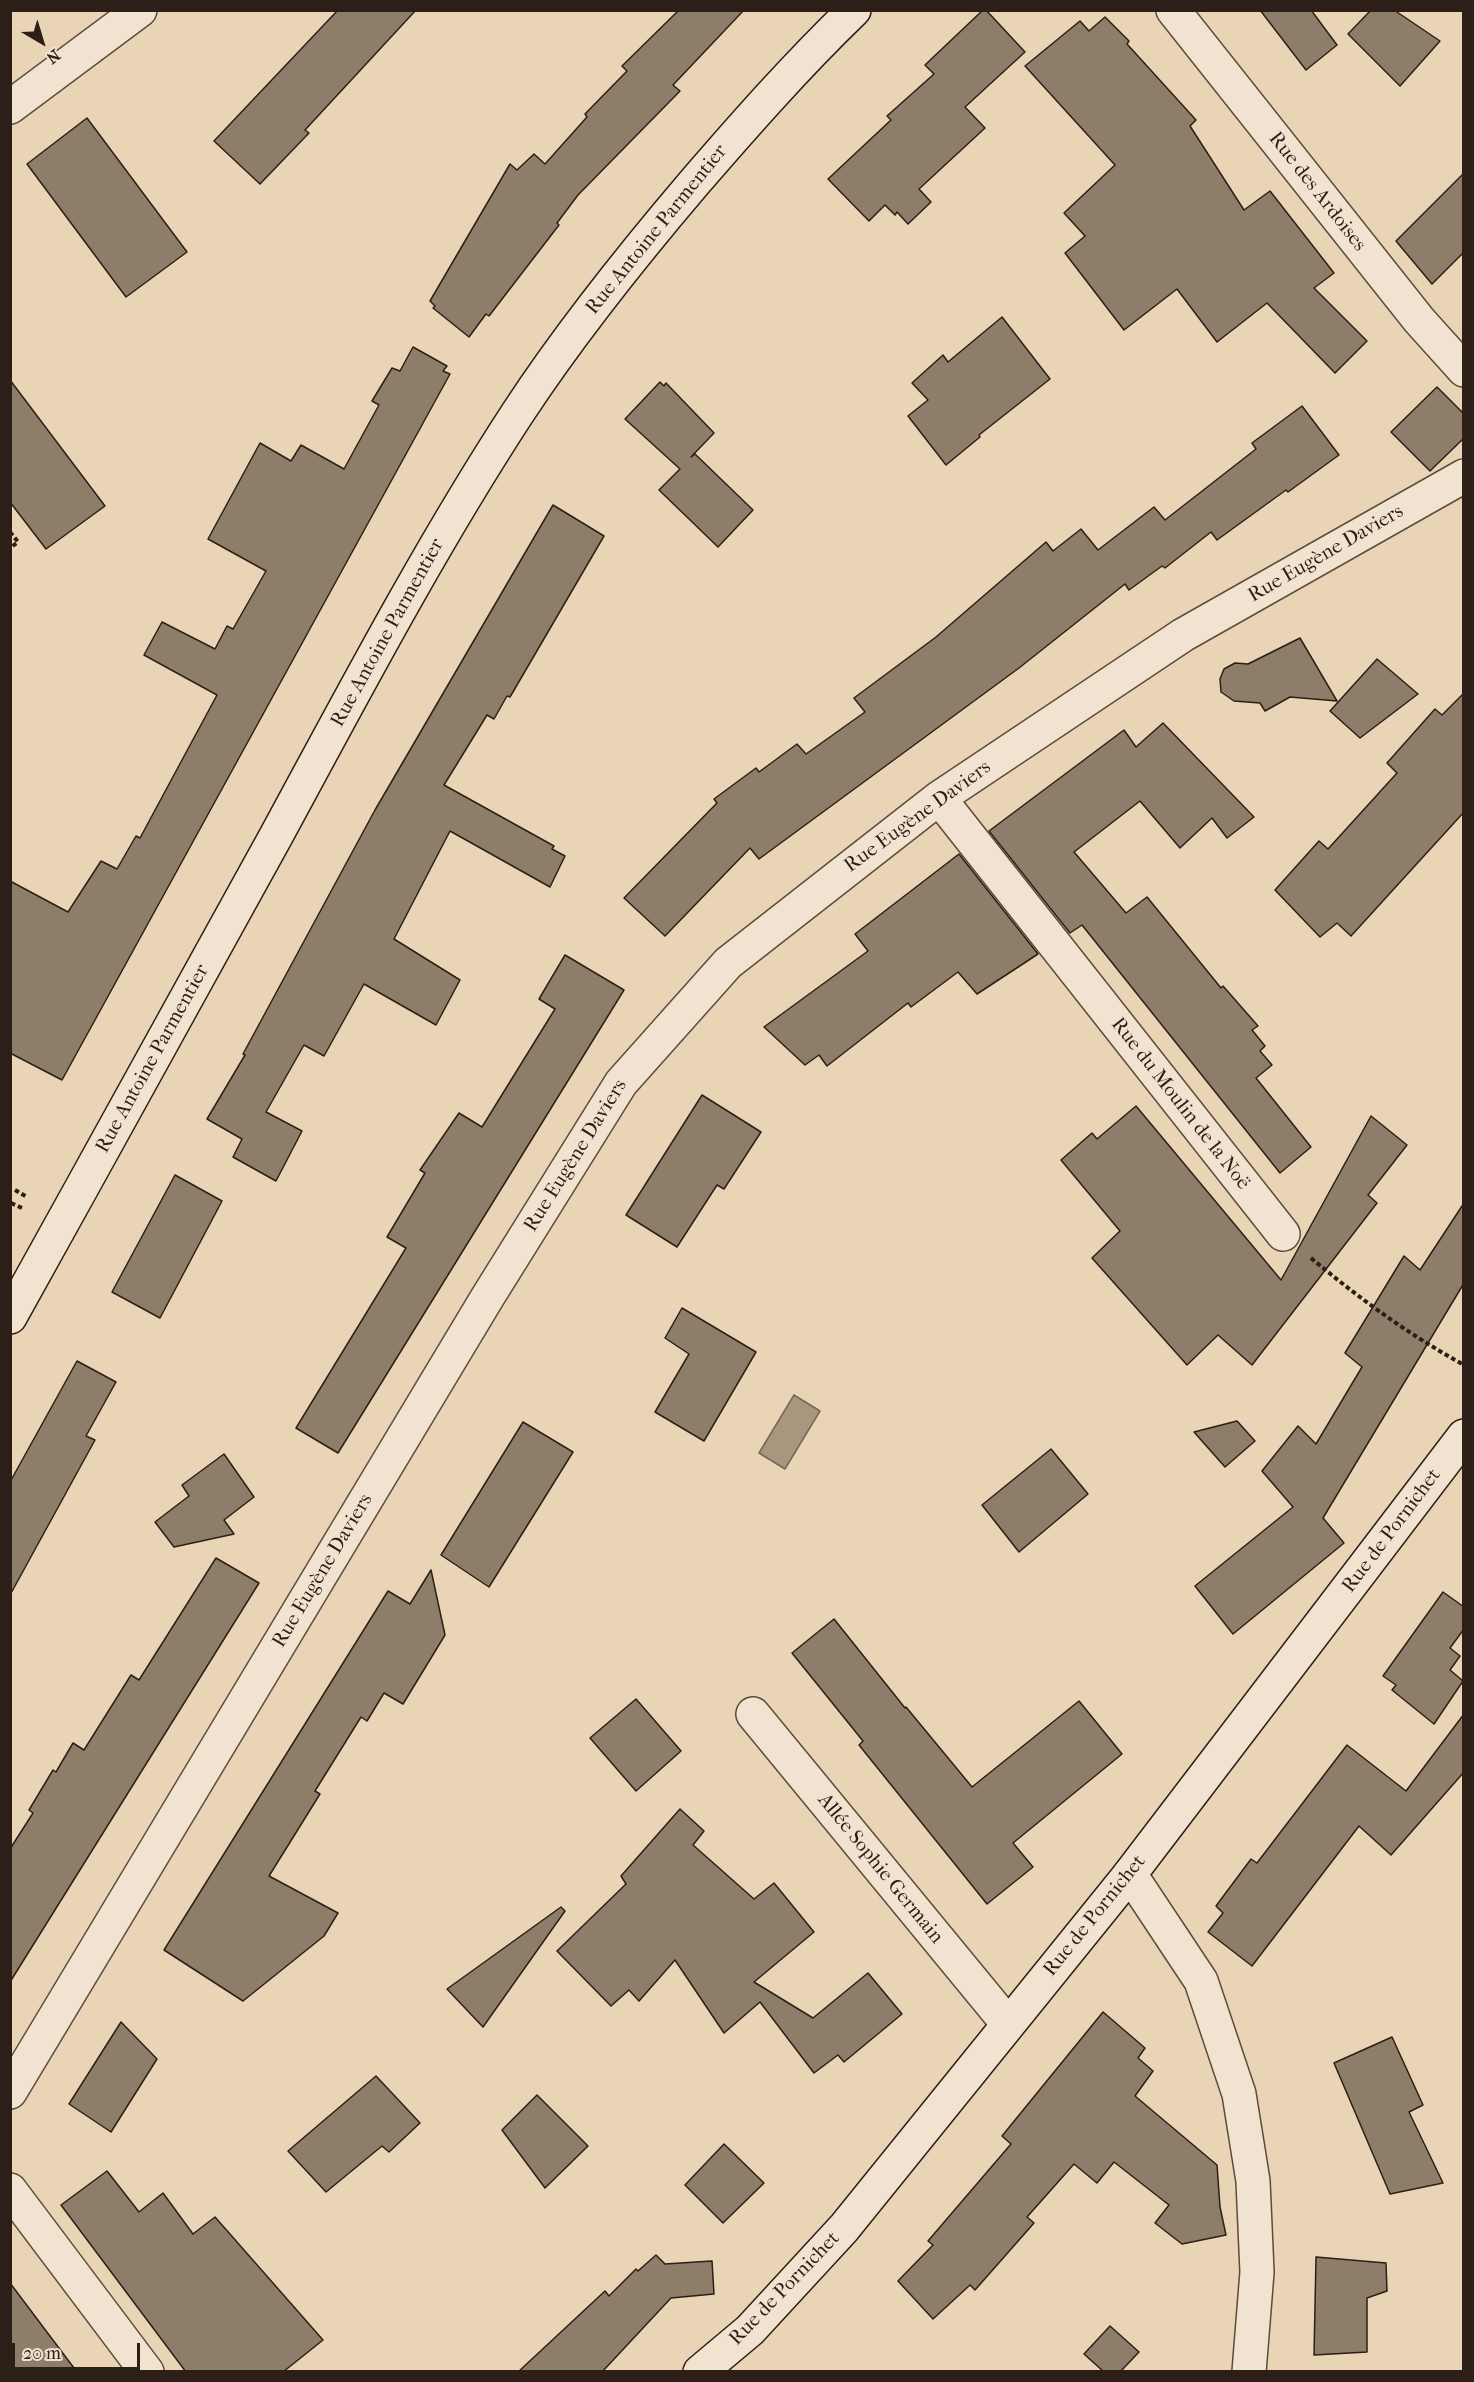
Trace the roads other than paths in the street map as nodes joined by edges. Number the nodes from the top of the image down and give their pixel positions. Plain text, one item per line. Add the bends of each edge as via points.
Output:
1 (140, 10) edge
2 (854, 10) edge
3 (1173, 10) edge
4 (10, 107) edge
5 (1464, 370) edge
6 (1464, 476) edge
7 (939, 798) junction
8 (1283, 1234) road end
9 (10, 1317) edge
10 (1464, 1436) edge
11 (753, 1714) dead end
12 (1130, 1874) junction
13 (1008, 2024) junction
14 (10, 2092) edge
15 (10, 2190) edge
16 (147, 2372) edge
17 (700, 2372) edge
18 (1249, 2372) edge

1 - 4 street
2 - 9 street, Rue Antoine Parmentier via 751,117 644,242 519,410 374,657
3 - 5 street, Rue des Ardoises via 1419,320
6 - 7 street, Rue Eugène Daviers via 1183,635
7 - 8 street, Rue du Moulin de la Noë
7 - 14 street, Rue Eugène Daviers via 728,963 621,1083 481,1308
10 - 12 street, Rue de Pornichet
11 - 13 street, Allée Sophie Germain
12 - 13 street, Rue de Pornichet
12 - 18 street via 1201,1981 1239,2094 1253,2181 1257,2272
13 - 17 street, Rue de Pornichet via 844,2228 750,2330
15 - 16 street

